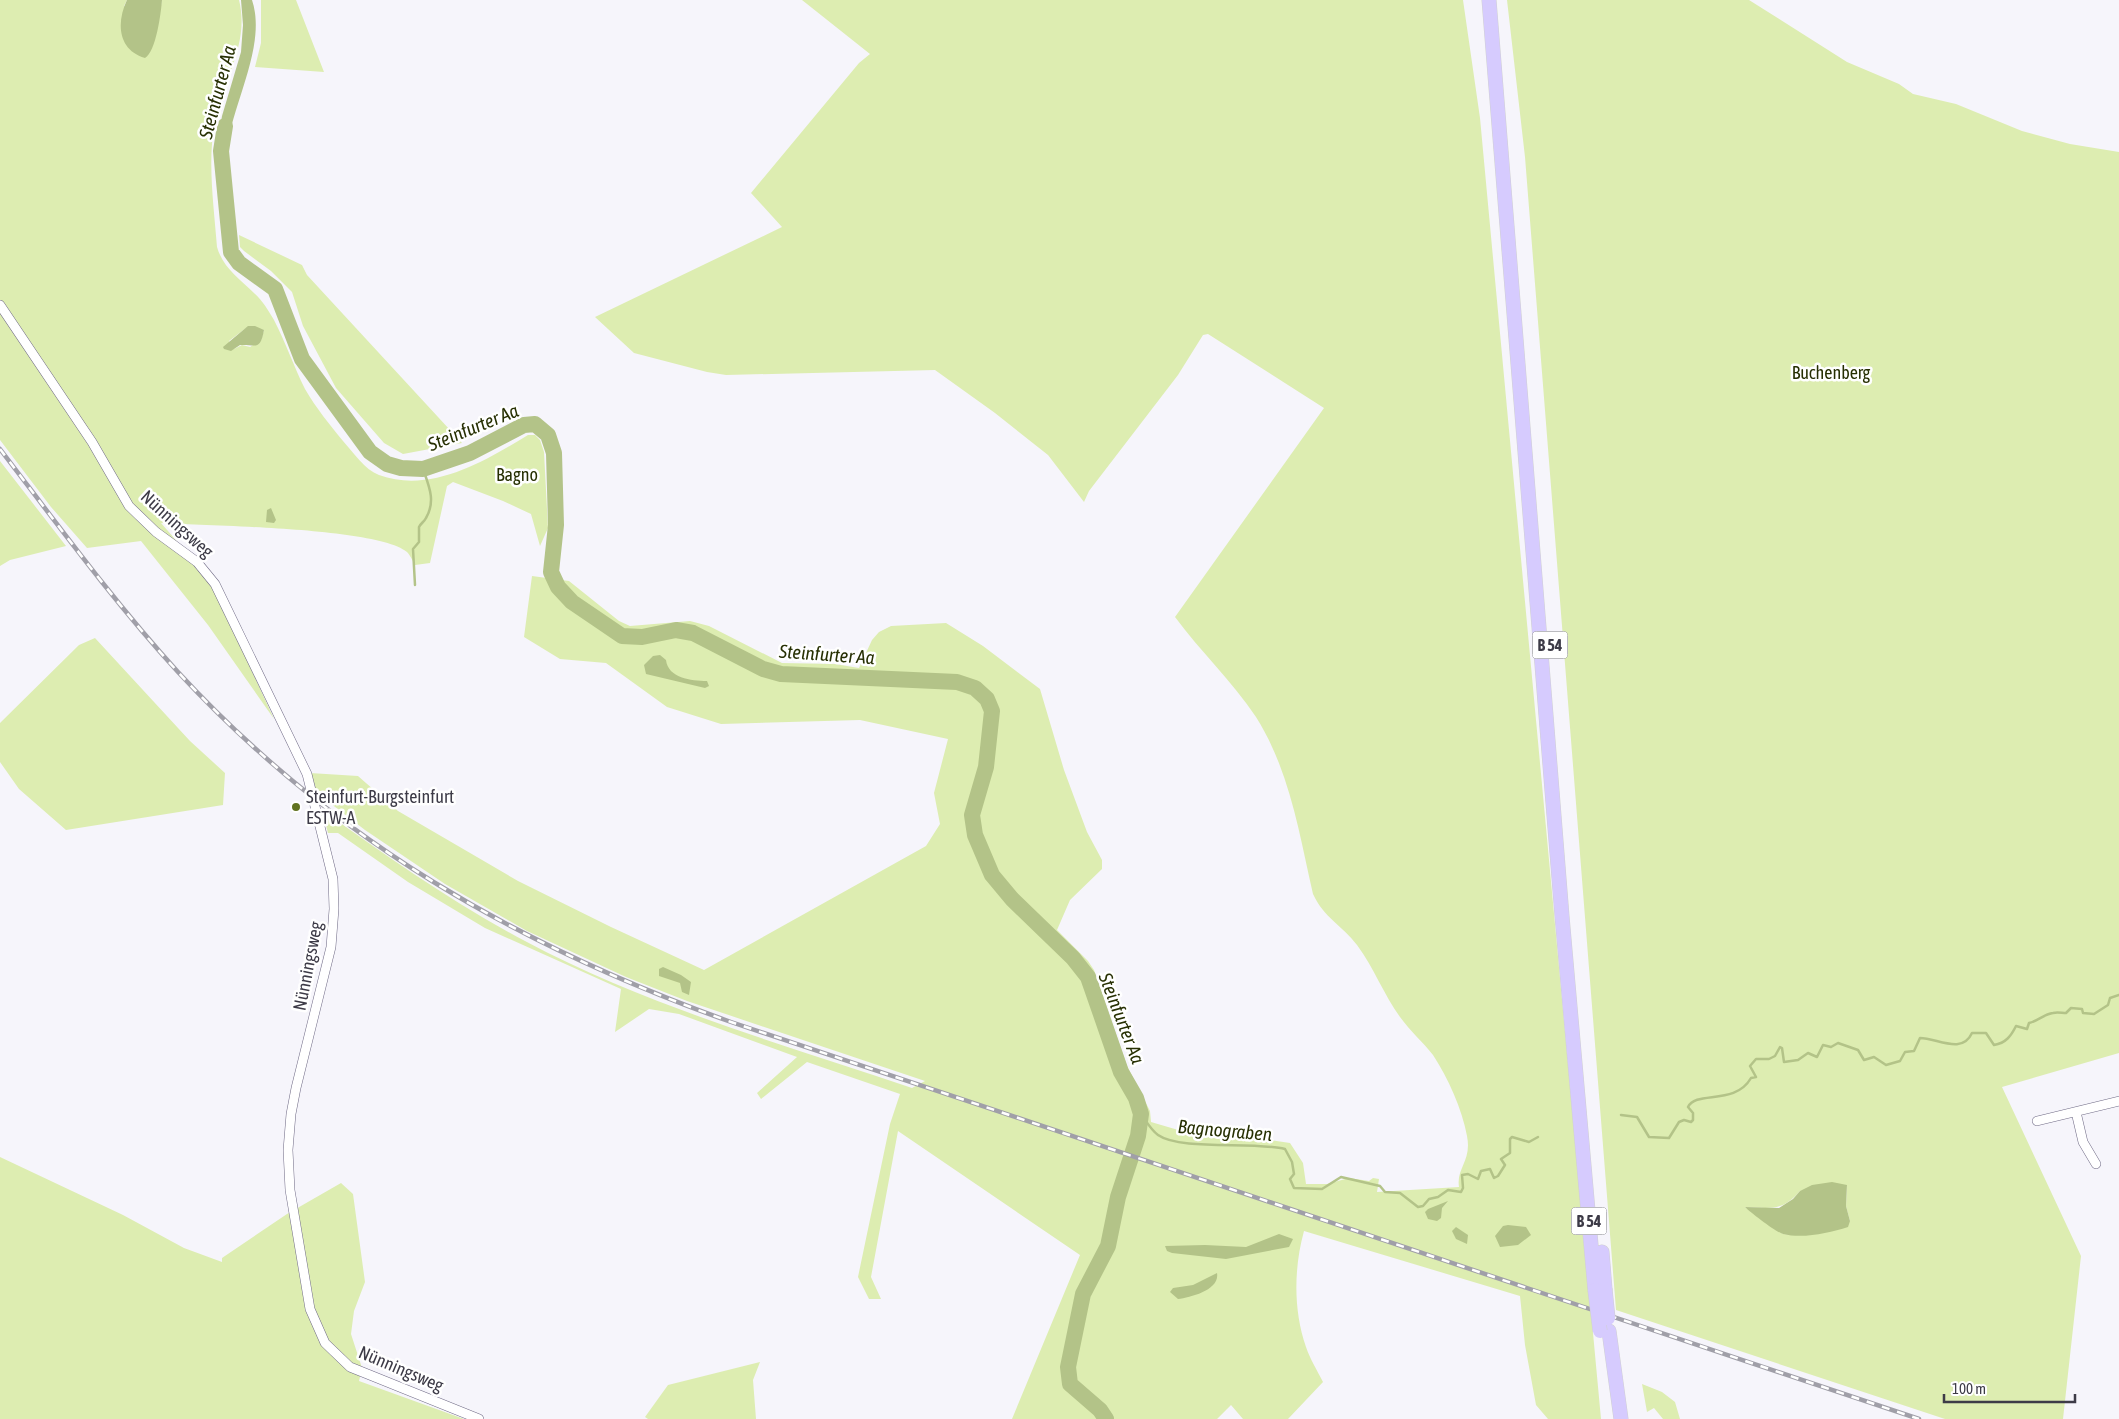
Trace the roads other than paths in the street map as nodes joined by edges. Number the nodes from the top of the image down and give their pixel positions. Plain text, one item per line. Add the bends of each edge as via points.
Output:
1 (1489, 0) edge
2 (1497, 0) edge
3 (0, 305) edge
4 (2119, 1101) edge
5 (2076, 1112) junction
6 (2037, 1121) dead end
7 (2096, 1164) dead end
8 (1600, 1289) junction
9 (1605, 1331) junction
10 (479, 1419) edge
11 (1611, 1419) edge
12 (1621, 1419) edge

1 - 8 highway, B 54 via 1562,916
2 - 8 highway, B 54
3 - 10 street, Nünningsweg via 92,442 129,506 156,532 197,562 215,584 307,774 333,879 334,926 291,1114 288,1150 290,1190 305,1288 316,1326 325,1342 350,1367
4 - 5 street
5 - 6 street
5 - 7 street via 2083,1142
8 - 9 highway, B 54, bridge
9 - 11 highway, B 54
9 - 12 highway, B 54

